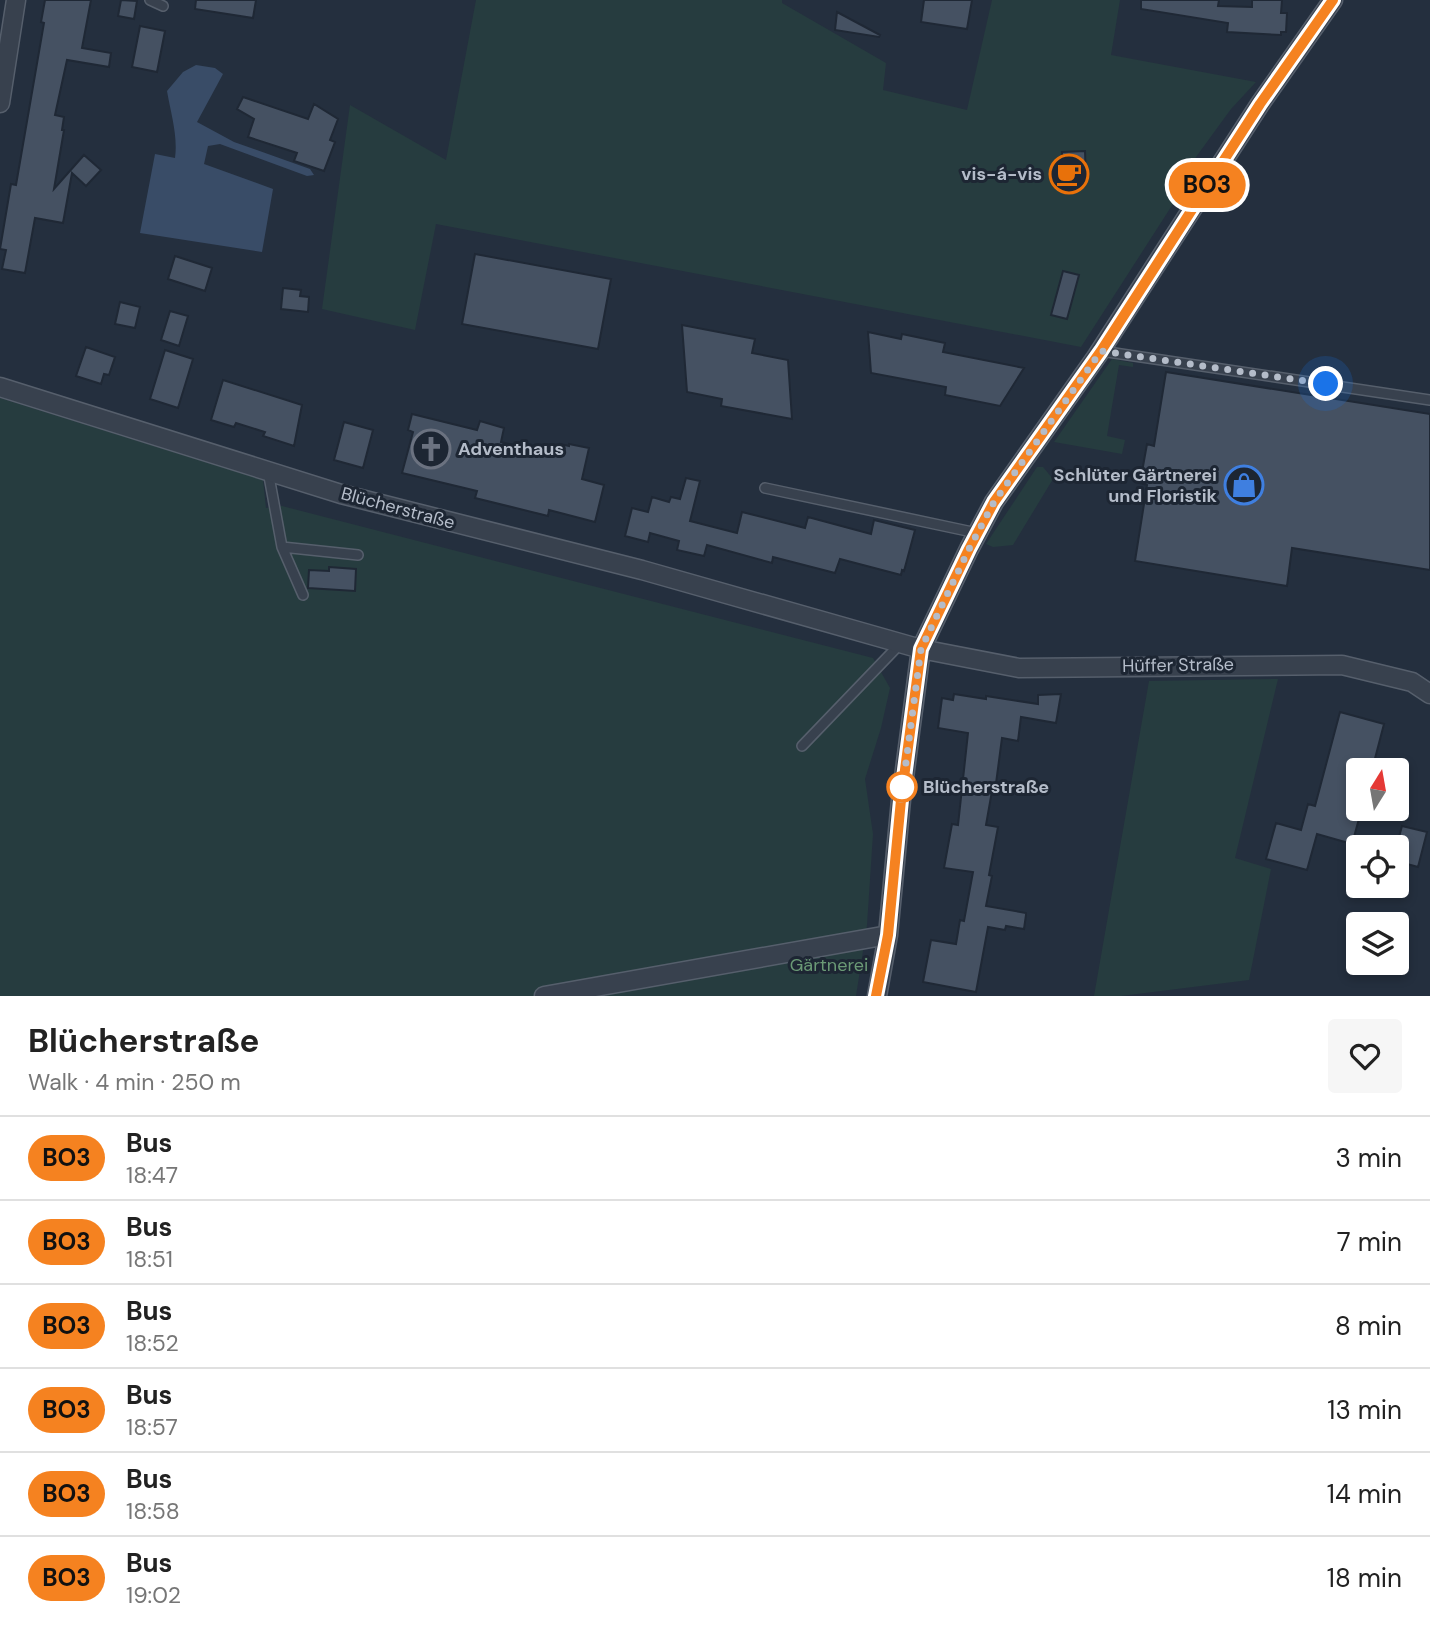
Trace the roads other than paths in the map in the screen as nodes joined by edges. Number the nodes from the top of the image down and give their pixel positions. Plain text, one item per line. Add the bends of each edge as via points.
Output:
1 (16, 0) edge
2 (150, 0) edge
3 (1333, 0) edge
4 (163, 6) dead end
5 (0, 103) edge
6 (1101, 351) junction
7 (0, 387) edge
8 (1430, 400) edge
9 (268, 471) junction
10 (765, 488) dead end
11 (977, 533) junction
12 (282, 547) junction
13 (358, 555) dead end
14 (303, 596) dead end
15 (900, 643) junction
16 (921, 649) junction
17 (1430, 694) edge
18 (802, 746) dead end
19 (888, 935) junction
20 (544, 996) edge
21 (877, 996) edge

1 - 5 street
2 - 4 lane
3 - 6 street via 1260,104
6 - 8 lane
6 - 11 street
7 - 9 street, Blücherstraße
9 - 12 lane
9 - 15 street, Blücherstraße
10 - 11 lane
11 - 16 street
12 - 13 lane
12 - 14 lane
15 - 16 street, Blücherstraße
15 - 18 lane
16 - 17 street, Hüffer Straße via 1019,668 1342,665 1412,682
16 - 19 street
19 - 20 street
19 - 21 street

